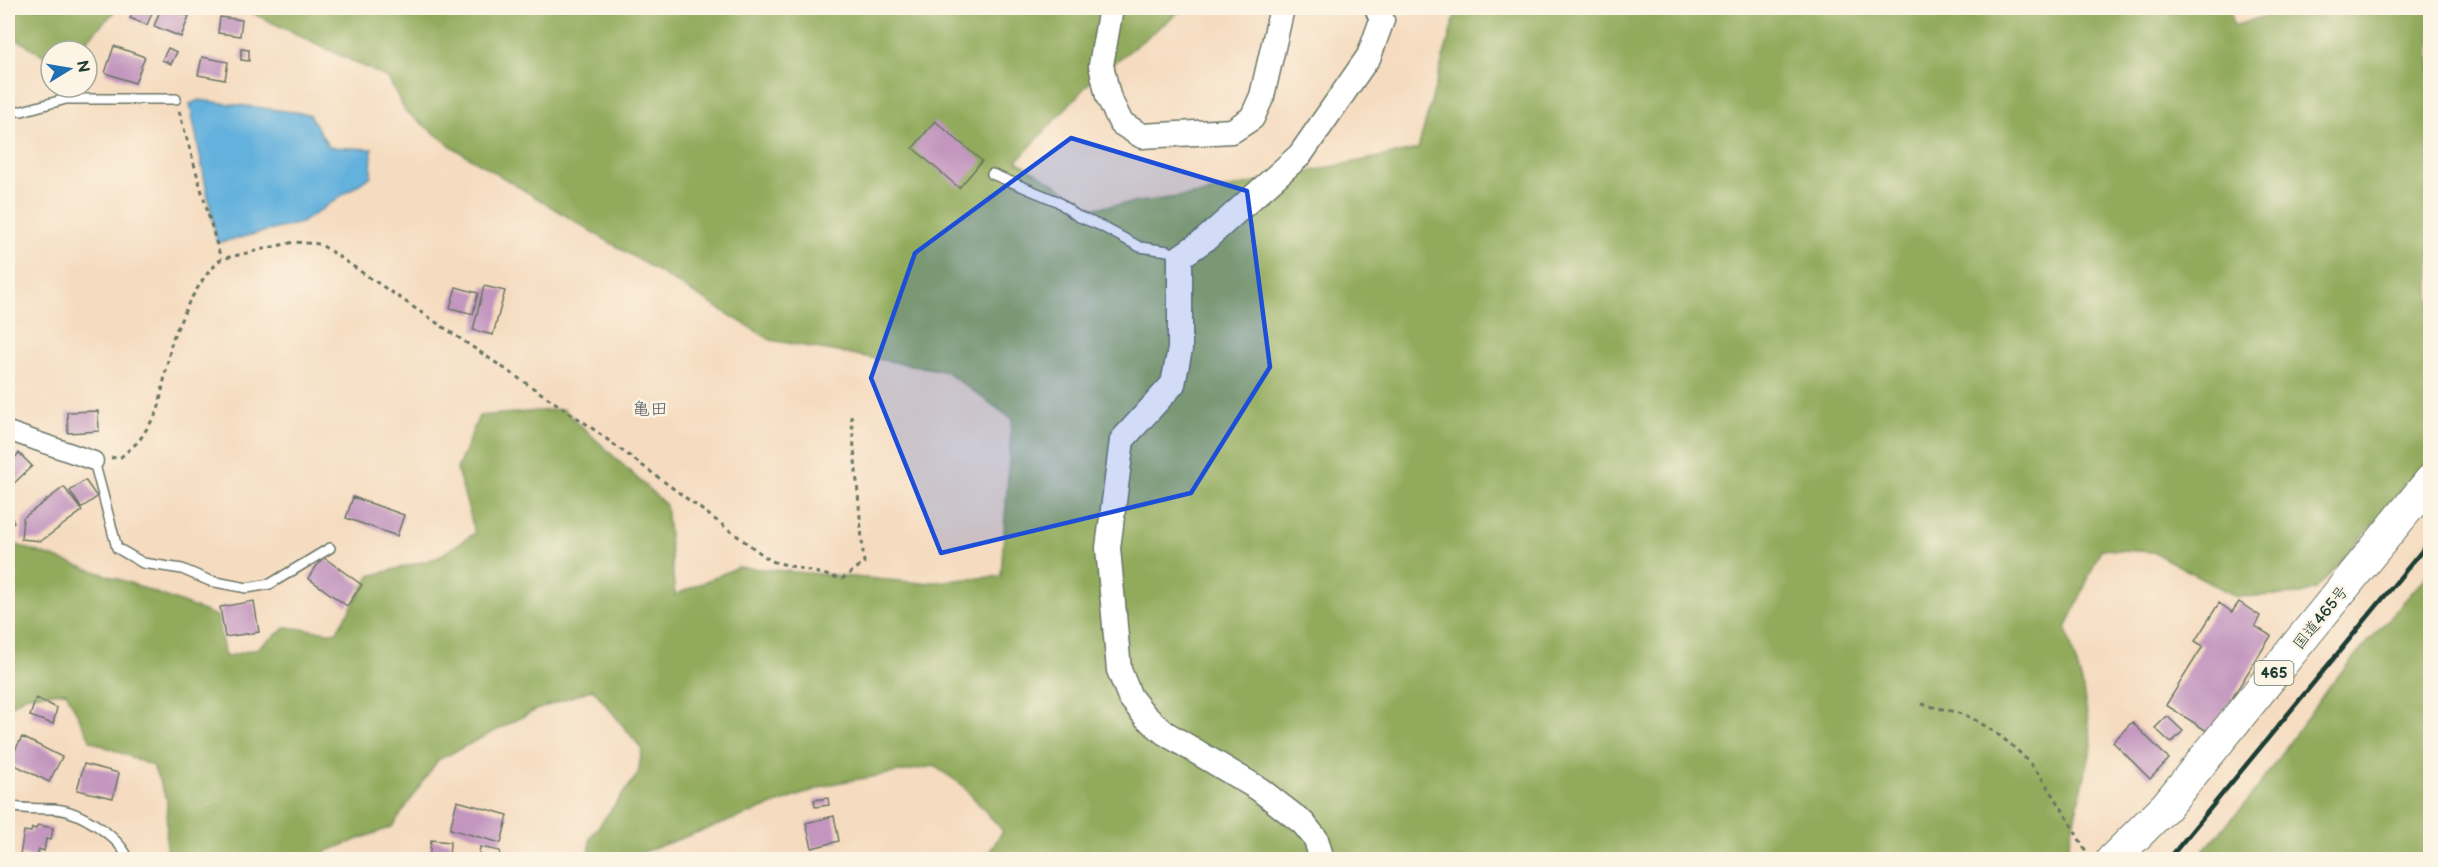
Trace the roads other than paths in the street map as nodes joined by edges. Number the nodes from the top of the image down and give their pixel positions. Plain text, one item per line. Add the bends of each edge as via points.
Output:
1 (1111, 8) edge
2 (1282, 8) edge
3 (1377, 8) edge
4 (176, 99) road end
5 (8, 111) edge
6 (992, 174) dead end
7 (1180, 257) junction
8 (8, 431) edge
9 (94, 461) joint
10 (2430, 481) edge
11 (330, 548) dead end
12 (8, 803) edge
13 (129, 860) edge
14 (1322, 860) edge
15 (2112, 860) edge

1 - 2 street via 1101,64 1108,96 1121,123 1142,136 1232,131 1252,118 1262,96
3 - 7 street via 1382,20 1369,56 1300,155 1206,239
4 - 5 lane via 66,99
6 - 7 lane via 1057,201 1077,216 1140,248 1168,251
7 - 14 street via 1180,349 1173,384 1122,440 1108,548 1119,670 1130,697 1146,717 1303,823 1316,839
8 - 9 street
9 - 11 lane via 117,548 143,563 182,569 210,581 247,588 270,584
10 - 15 highway, 国道465号 / 465 via 2166,806
12 - 13 lane via 20,809 58,809 84,819 111,834

